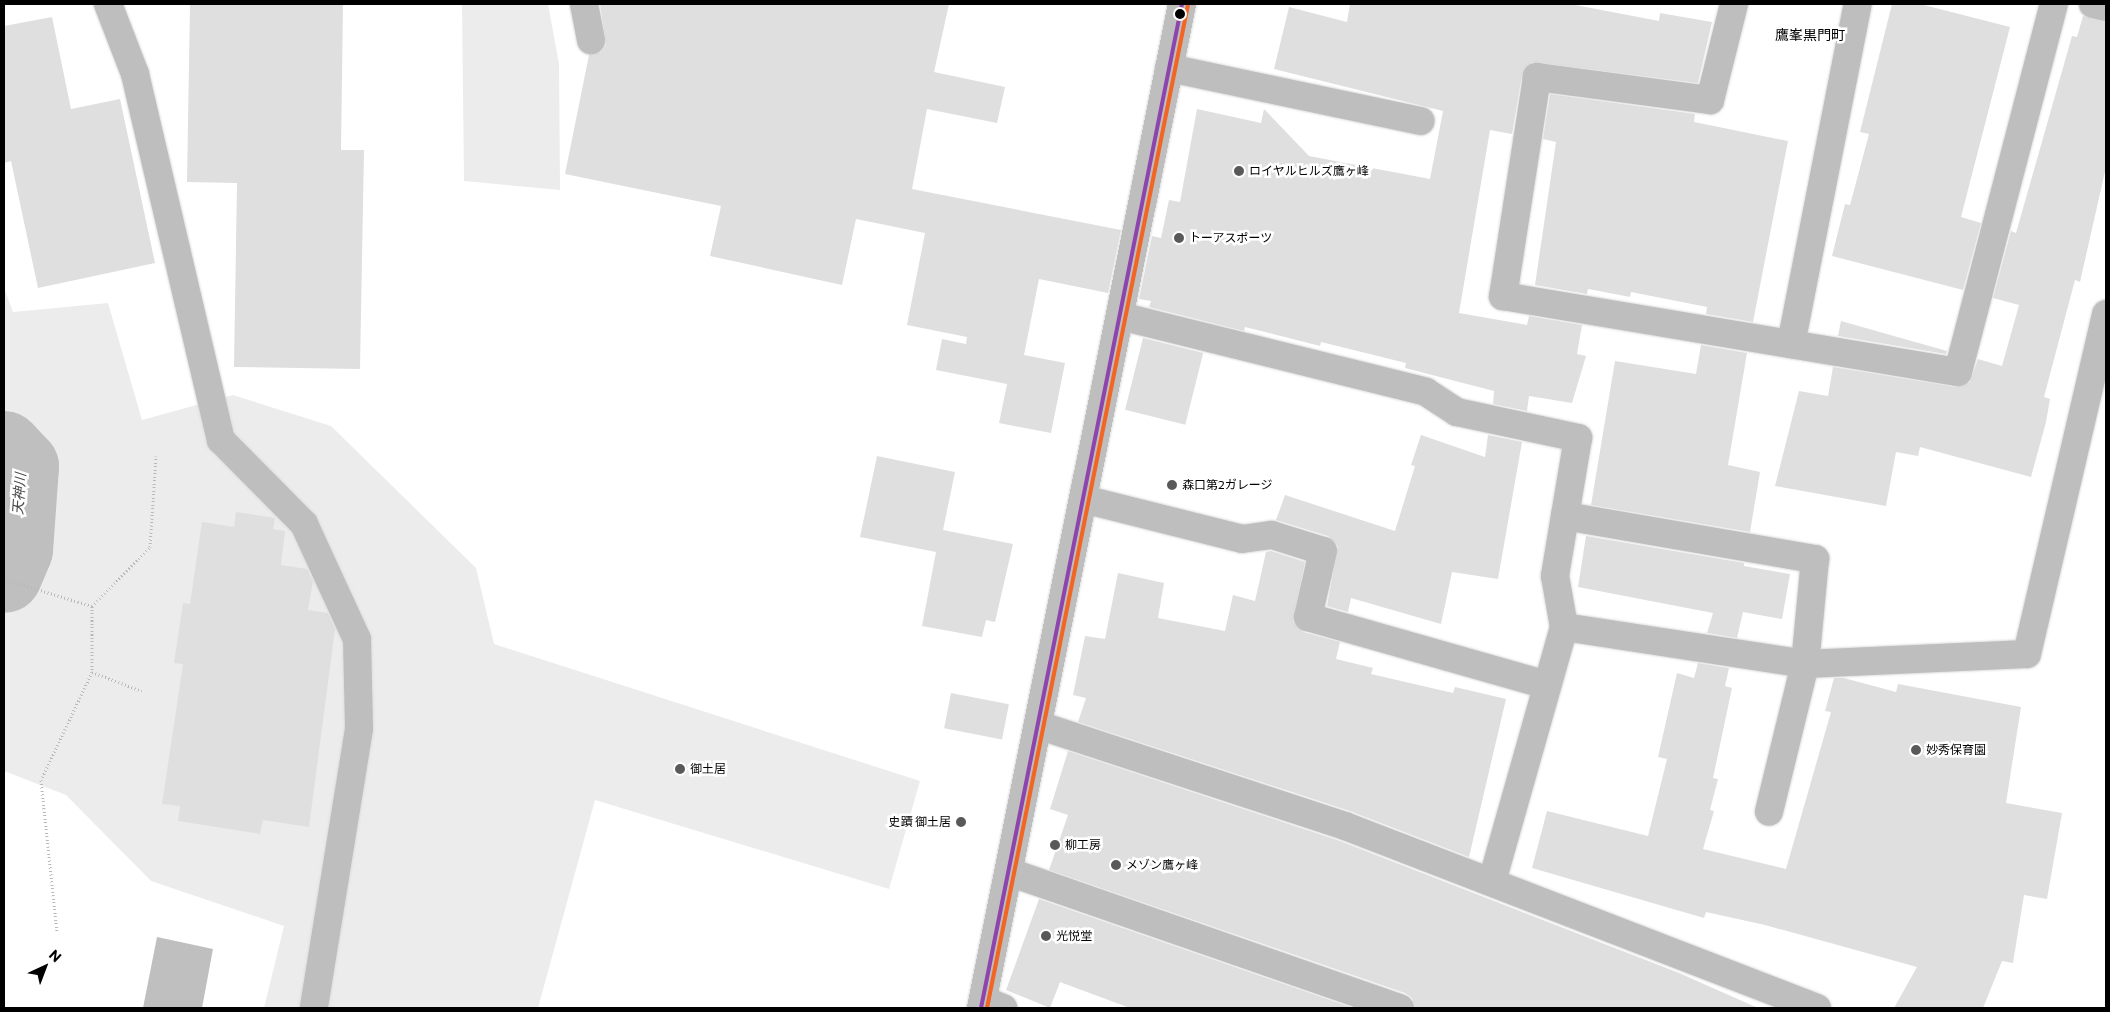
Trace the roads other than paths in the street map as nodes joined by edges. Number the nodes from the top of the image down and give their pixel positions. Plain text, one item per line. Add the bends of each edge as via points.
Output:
1 (108, 4) edge
2 (584, 4) edge
3 (1182, 4) edge
4 (1734, 4) edge
5 (1858, 4) edge
6 (2054, 4) edge
7 (2092, 4) edge
8 (2106, 7) edge
9 (592, 40) dead end
10 (1169, 68) junction
11 (1420, 121) dead end
12 (2106, 314) edge
13 (1120, 316) junction
14 (1791, 344) junction
15 (1083, 499) junction
16 (1565, 516) junction
17 (1564, 627) junction
18 (1805, 664) junction
19 (1546, 684) junction
20 (1038, 725) junction
21 (1769, 812) dead end
22 (1009, 872) junction
23 (1492, 881) junction
24 (989, 1006) edge
25 (314, 1008) edge
26 (1400, 1008) edge
27 (1817, 1008) edge

1 - 25 street via 135,74 220,440 304,524 357,638 359,729
2 - 9 street
3 - 10 street
4 - 14 street via 1710,100 1537,77 1503,296
5 - 14 street
6 - 14 street via 1958,372
7 - 8 street
10 - 11 street
10 - 13 street
12 - 18 street via 2027,654
13 - 15 street
13 - 16 street via 1426,392 1457,412 1578,438
15 - 19 street via 1242,539 1272,535 1323,551 1308,616
15 - 20 street
16 - 17 street via 1555,576
16 - 18 street via 1815,559
17 - 18 street
17 - 19 street
18 - 21 street
19 - 23 street
20 - 22 street
20 - 23 street via 1345,826
22 - 24 street
22 - 26 street
23 - 27 street

